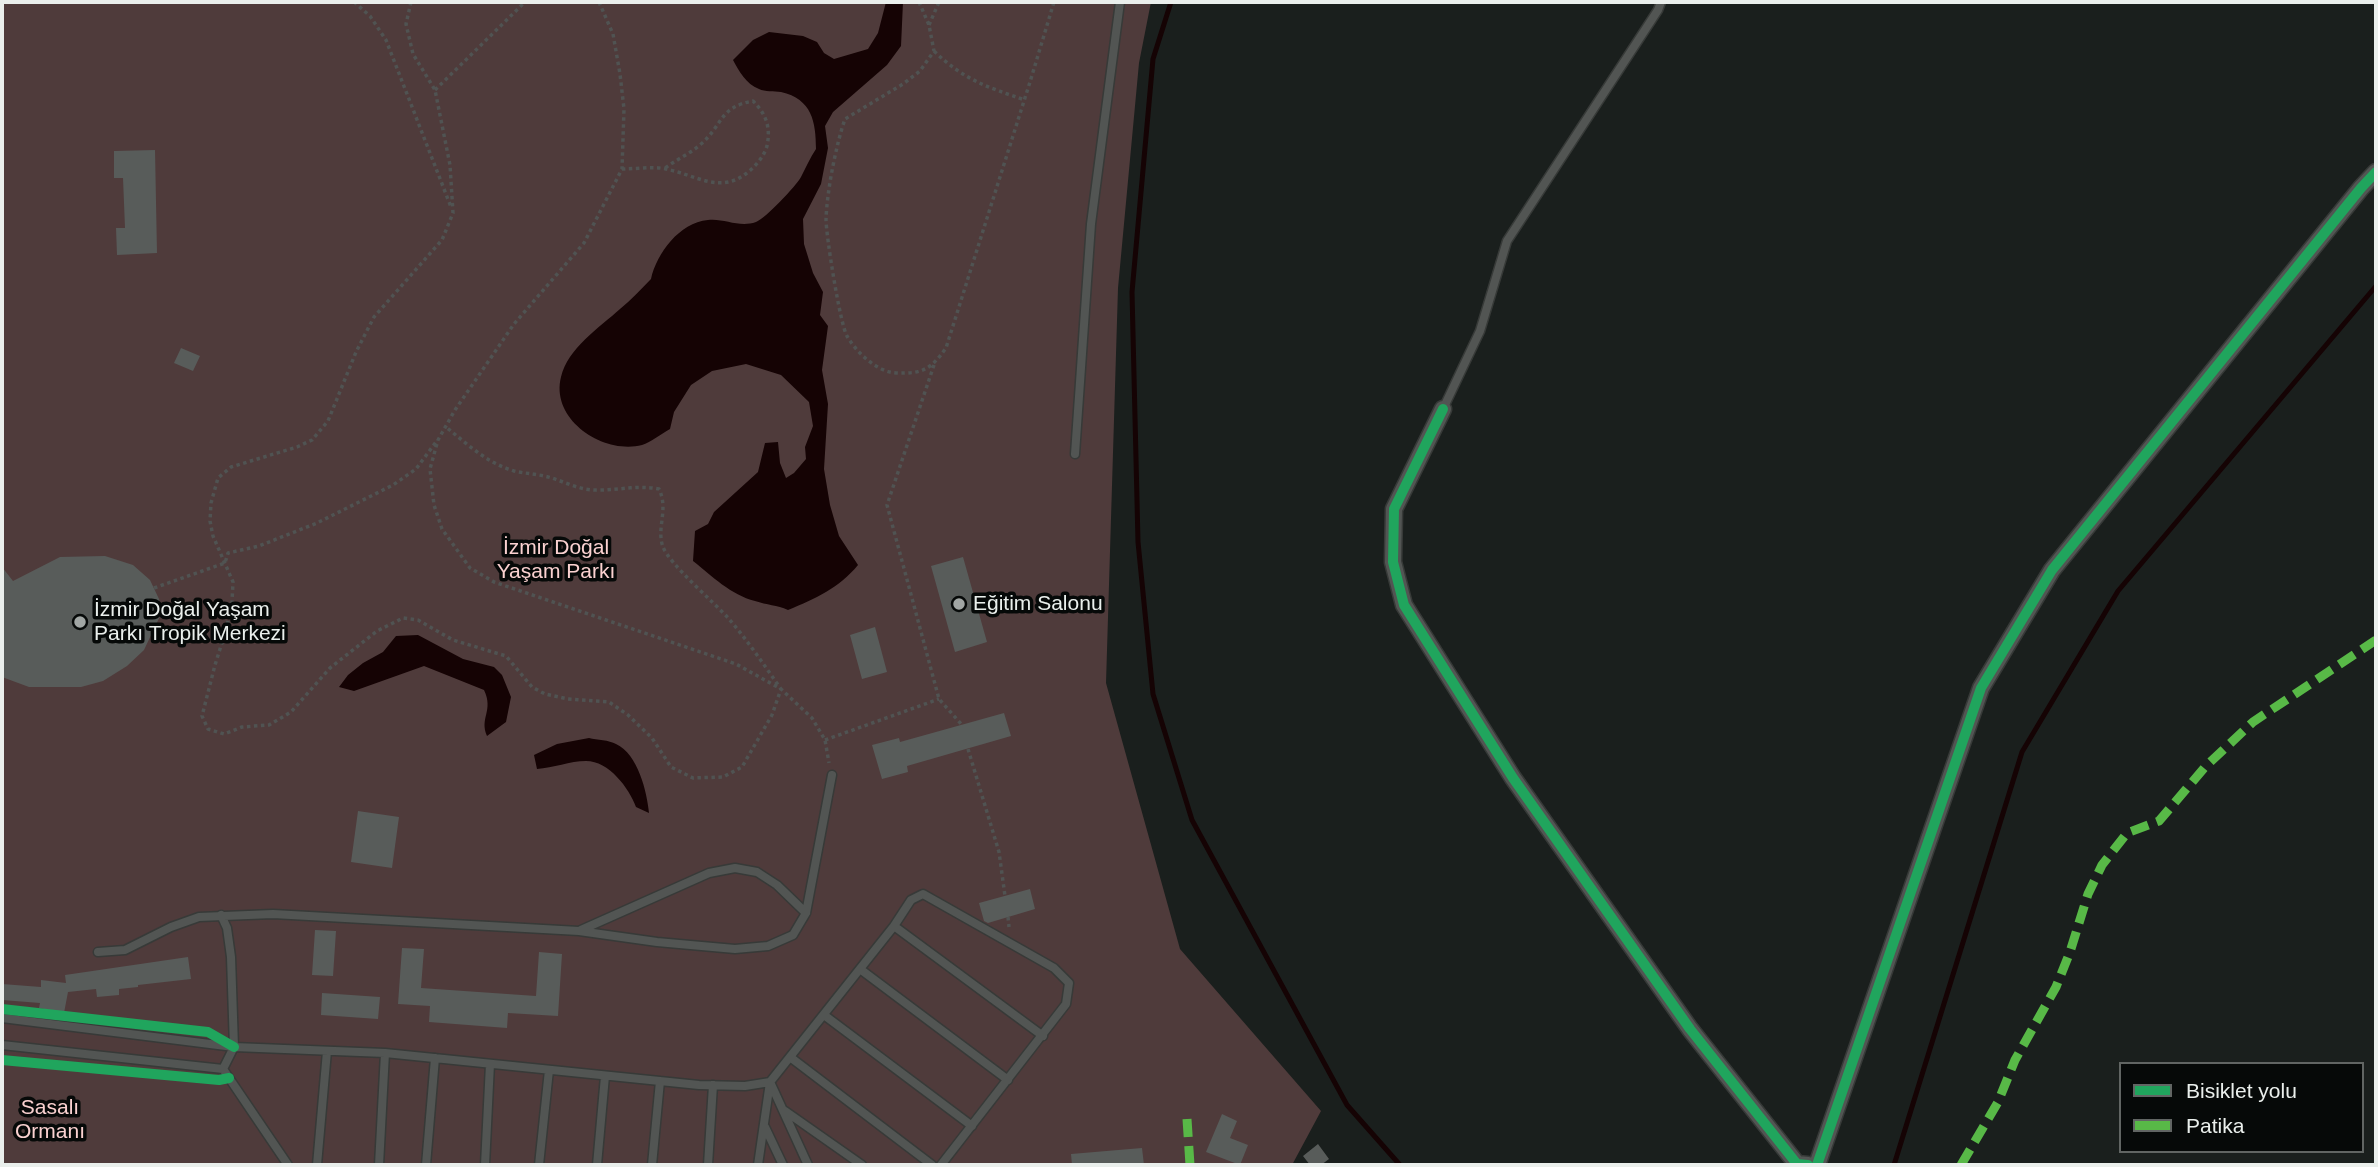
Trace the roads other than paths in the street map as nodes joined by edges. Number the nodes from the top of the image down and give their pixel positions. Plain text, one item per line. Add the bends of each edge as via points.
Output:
1 (1120, 2) edge
2 (1661, 2) edge
3 (2376, 172) edge
4 (1443, 410) joint
5 (1075, 454) dead end
6 (832, 775) road end
7 (806, 913) junction
8 (221, 915) junction
9 (894, 926) junction
10 (579, 931) junction
11 (98, 952) dead end
12 (860, 969) junction
13 (824, 1014) junction
14 (2, 1018) edge
15 (1043, 1036) junction
16 (2, 1045) edge
17 (234, 1047) junction
18 (327, 1051) junction
19 (385, 1053) junction
20 (790, 1057) junction
21 (435, 1058) junction
22 (490, 1063) junction
23 (223, 1069) junction
24 (549, 1070) junction
25 (605, 1076) junction
26 (1008, 1080) junction
27 (660, 1081) junction
28 (770, 1082) junction
29 (713, 1085) junction
30 (785, 1111) junction
31 (764, 1125) junction
32 (972, 1126) junction
33 (288, 1165) edge
34 (317, 1165) edge
35 (379, 1165) edge
36 (426, 1165) edge
37 (485, 1165) edge
38 (540, 1165) edge
39 (597, 1165) edge
40 (652, 1165) edge
41 (708, 1165) edge
42 (758, 1165) edge
43 (783, 1165) edge
44 (808, 1165) edge
45 (862, 1165) edge
46 (932, 1165) edge
47 (941, 1165) edge
48 (1808, 1165) edge
49 (1817, 1165) edge

1 - 5 lane via 1091,224
2 - 4 lane via 1507,241 1480,331
3 - 49 street via 2052,570 1981,688
4 - 48 street via 1394,509 1393,562 1404,605 1513,779 1690,1028 1797,1164
6 - 7 lane
7 - 10 lane via 793,935 768,946 735,949
7 - 10 lane via 757,872 735,868 709,873
8 - 10 lane via 318,915
8 - 11 lane via 171,926 125,950
8 - 17 lane via 231,957
9 - 12 lane
9 - 15 lane
9 - 15 lane via 911,901 923,894 1054,968 1069,983 1066,1004
12 - 13 lane
12 - 26 lane
13 - 20 lane
13 - 32 lane
14 - 17 lane
15 - 26 lane
16 - 23 lane
17 - 18 lane
17 - 23 lane
18 - 19 lane
18 - 34 lane
19 - 21 lane
19 - 35 lane
20 - 28 lane
20 - 46 lane
21 - 22 lane
21 - 36 lane
22 - 24 lane
22 - 37 lane
23 - 33 lane
24 - 25 lane
24 - 38 lane
25 - 27 lane
25 - 39 lane
26 - 32 lane
27 - 29 lane
27 - 40 lane
28 - 29 lane
28 - 30 lane
28 - 31 lane
29 - 41 lane
30 - 44 lane
30 - 45 lane
31 - 42 lane
31 - 43 lane
32 - 47 lane

